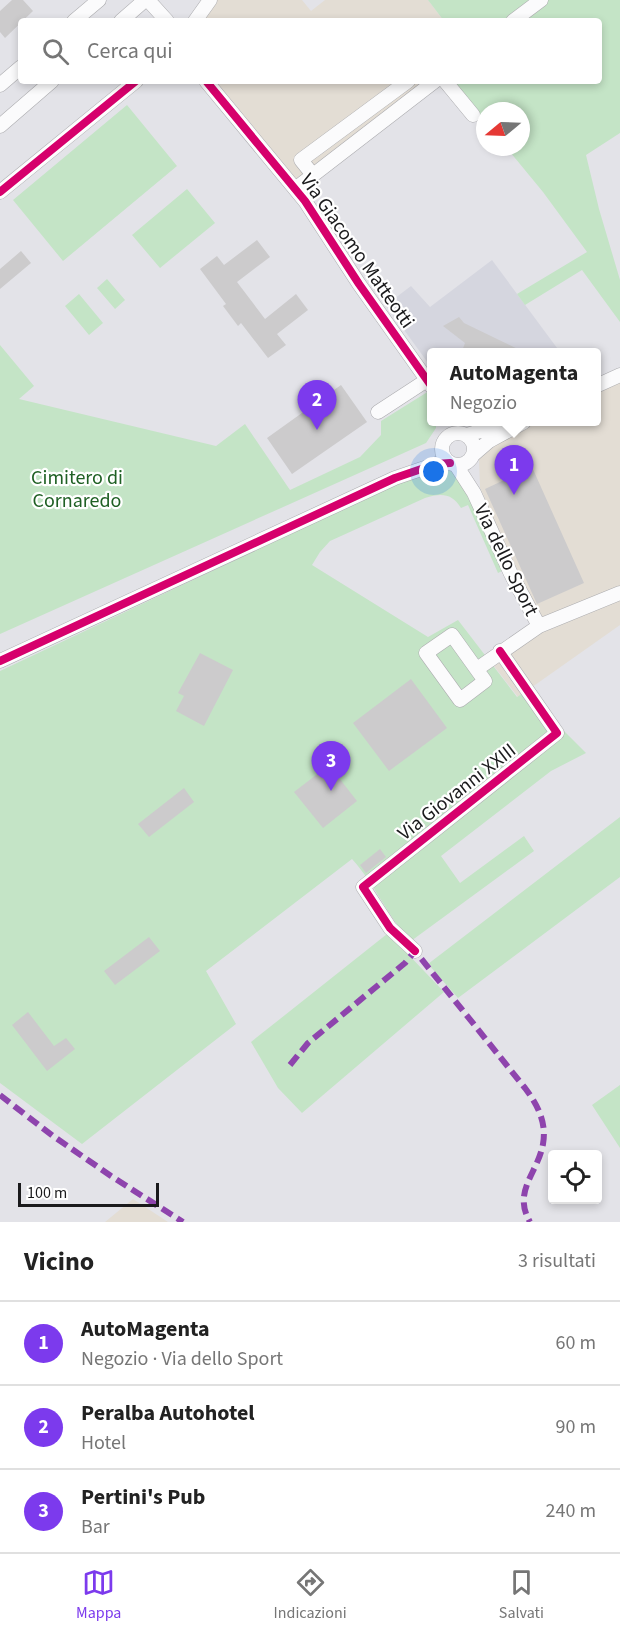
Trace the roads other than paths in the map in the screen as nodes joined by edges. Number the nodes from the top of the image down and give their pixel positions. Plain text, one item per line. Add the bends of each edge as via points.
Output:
1 (99, 0) edge
2 (146, 0) edge
3 (210, 0) edge
4 (541, 0) edge
5 (78, 18) edge
6 (125, 18) edge
7 (163, 18) edge
8 (197, 18) edge
9 (517, 18) edge
10 (18, 70) edge
11 (49, 84) edge
12 (132, 84) edge
13 (208, 84) edge
14 (404, 84) edge
15 (431, 84) edge
16 (447, 84) edge
17 (0, 85) edge
18 (388, 95) junction
19 (398, 109) junction
20 (473, 115) dead end
21 (0, 126) edge
22 (313, 175) junction
23 (295, 189) junction
24 (0, 192) edge
25 (620, 375) edge
26 (427, 380) edge
27 (427, 384) edge
28 (601, 384) edge
29 (378, 412) dead end
30 (443, 426) edge
31 (486, 426) edge
32 (517, 426) edge
33 (461, 430) edge
34 (443, 442) junction
35 (473, 456) junction
36 (453, 464) junction
37 (395, 478) junction
38 (474, 493) junction
39 (620, 593) edge
40 (539, 626) junction
41 (500, 651) junction
42 (0, 661) edge
43 (477, 669) junction
44 (414, 951) dead end

1 - 5 street
2 - 6 street
2 - 7 street
3 - 8 street
4 - 9 street
10 - 17 street
11 - 21 street
12 - 24 street
13 - 23 street, Via Giacomo Matteotti
14 - 18 street
15 - 19 street
16 - 20 street
18 - 19 street
18 - 22 street via 301,159
19 - 22 street
22 - 23 street
23 - 26 street, Via Giacomo Matteotti
25 - 28 street
27 - 29 street
30 - 34 street
31 - 33 street
32 - 35 street via 489,441
33 - 34 street
33 - 35 street via 474,444
34 - 36 street via 443,455
34 - 37 street via 428,458
35 - 36 street via 465,464
35 - 38 street, Via dello Sport
36 - 37 street via 436,464
36 - 38 street, Via dello Sport
37 - 42 street
38 - 40 street, Via dello Sport
39 - 40 street
40 - 41 street
41 - 43 street
41 - 44 street, Via Giovanni XXIII via 557,733 363,887 390,928
43 - 43 street via 485,681 460,700 426,653 452,635

